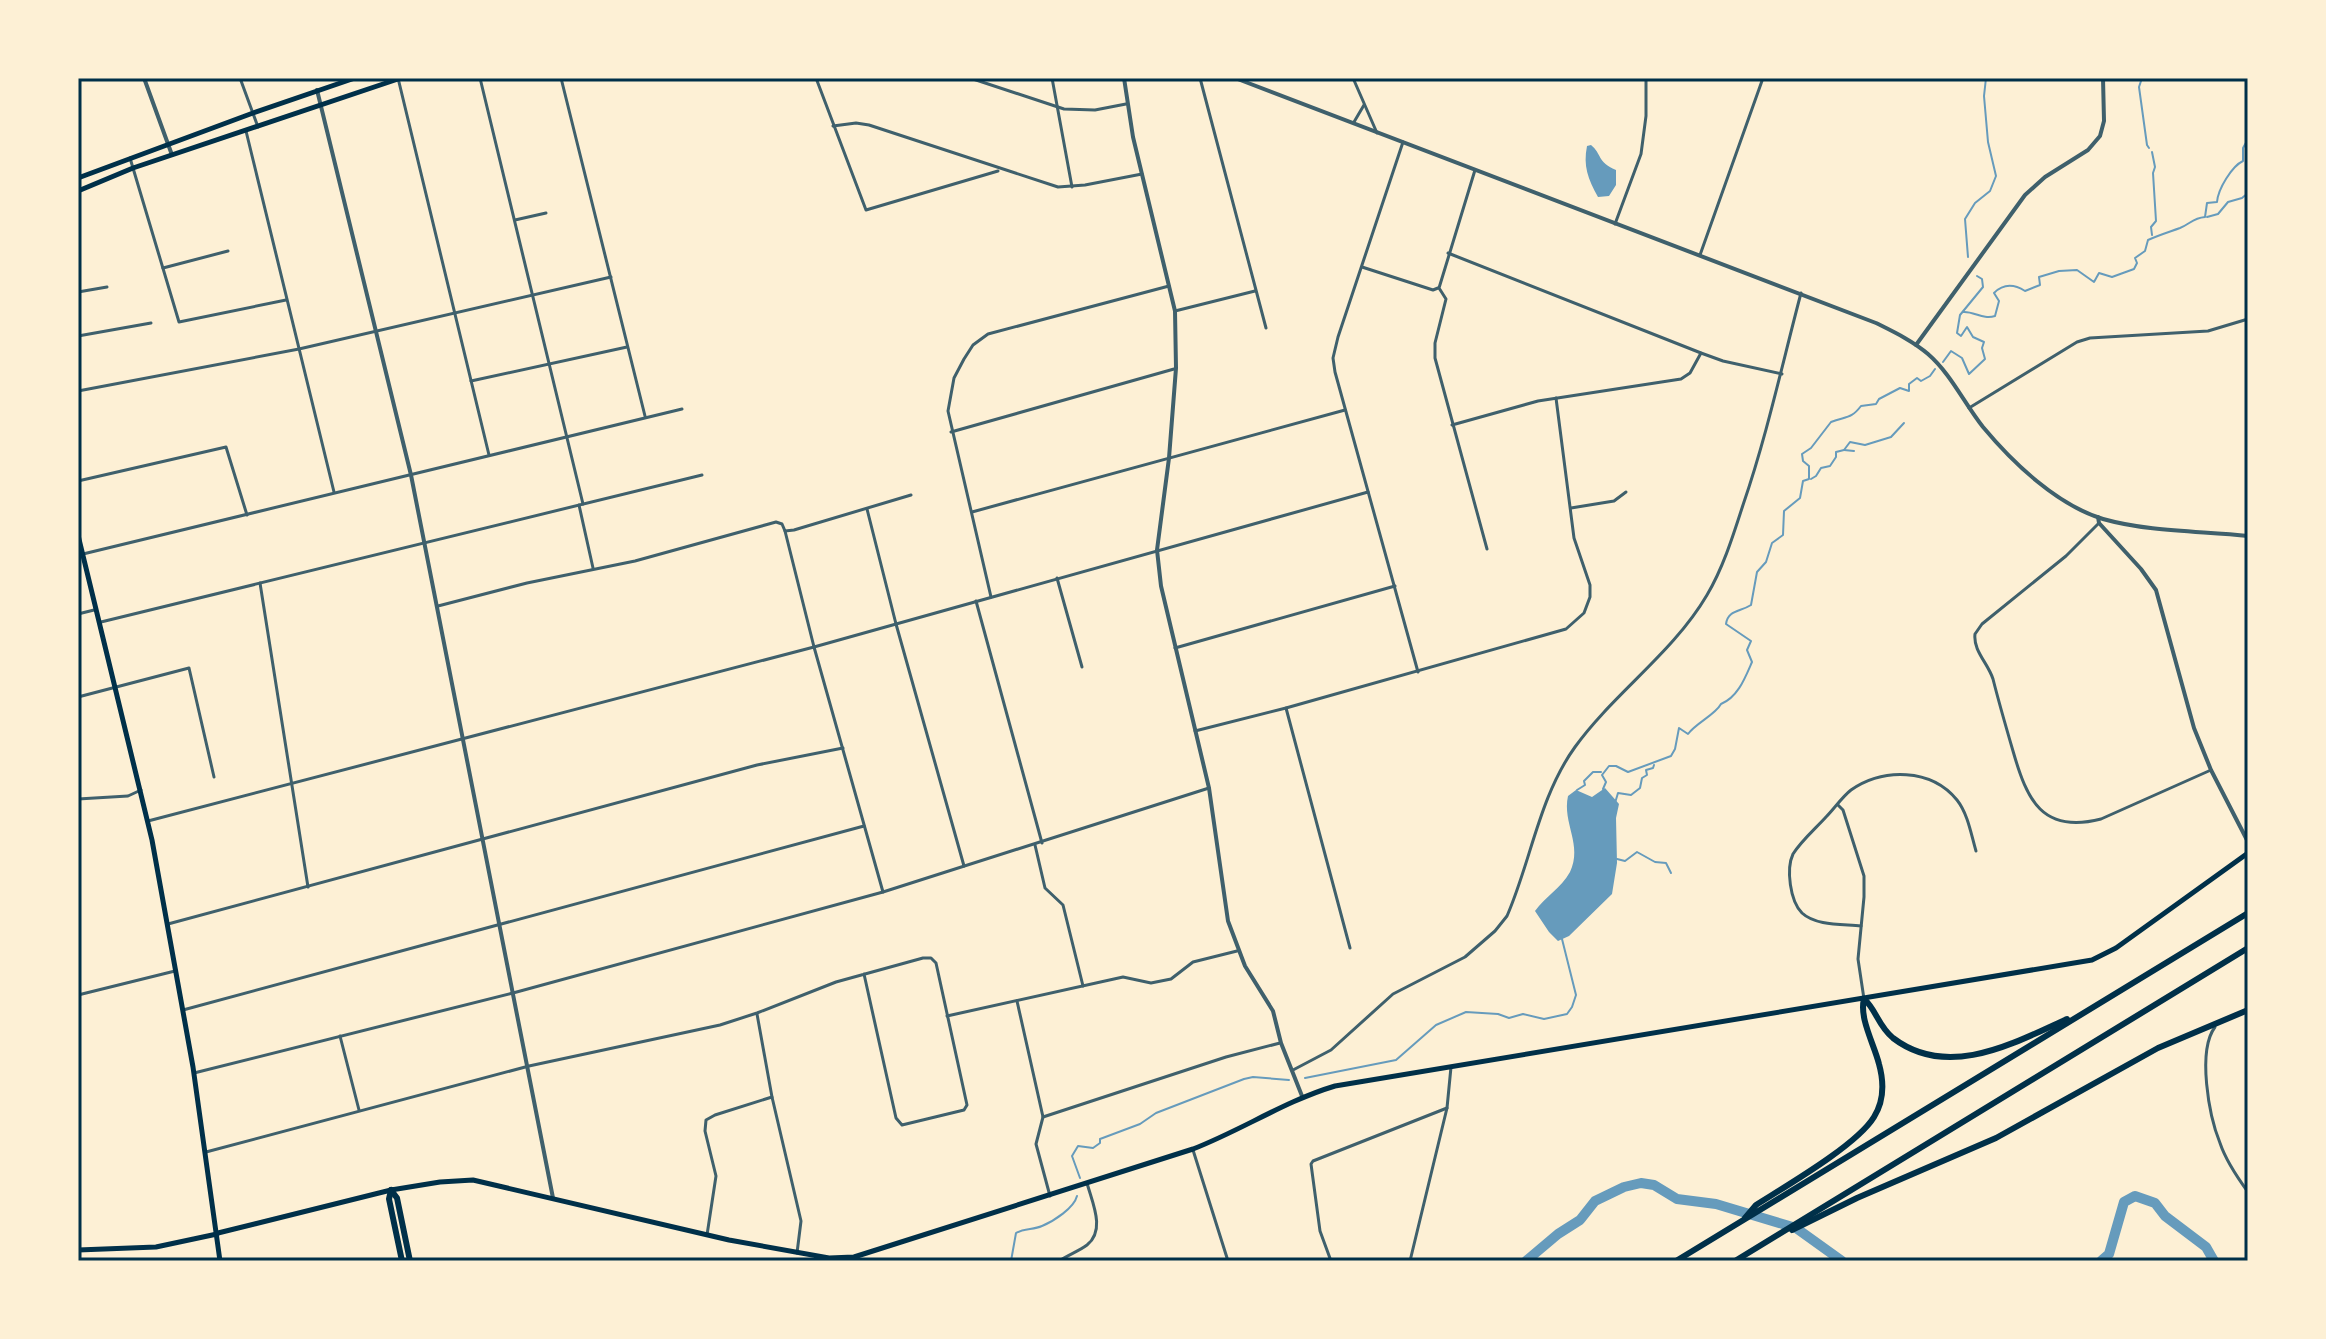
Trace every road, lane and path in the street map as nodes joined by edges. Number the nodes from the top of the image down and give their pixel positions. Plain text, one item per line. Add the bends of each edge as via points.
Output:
1 (144, 78) edge
2 (240, 78) edge
3 (355, 78) edge
4 (399, 78) edge
5 (480, 78) edge
6 (561, 78) edge
7 (816, 78) edge
8 (970, 78) edge
9 (1052, 78) edge
10 (1124, 78) edge
11 (1200, 78) edge
12 (1235, 78) edge
13 (1354, 78) edge
14 (1646, 78) edge
15 (1763, 78) edge
16 (2103, 78) edge
17 (317, 90) junction
18 (1126, 104) junction
19 (321, 105) junction
20 (1364, 105) junction
21 (1057, 108) junction
22 (253, 113) junction
23 (1351, 124) junction
24 (833, 126) junction
25 (258, 127) junction
26 (246, 131) junction
27 (1378, 133) junction
28 (1403, 142) junction
29 (168, 144) junction
30 (172, 155) junction
31 (130, 158) junction
32 (133, 168) junction
33 (999, 170) junction
34 (1475, 170) junction
35 (1142, 174) junction
36 (79, 177) edge
37 (86, 187) junction
38 (1072, 187) junction
39 (78, 191) edge
40 (546, 213) dead end
41 (515, 220) junction
42 (1615, 224) junction
43 (228, 251) dead end
44 (1448, 253) junction
45 (1700, 255) junction
46 (1362, 267) junction
47 (163, 268) junction
48 (611, 277) junction
49 (1171, 286) junction
50 (107, 287) dead end
51 (1439, 288) junction
52 (1255, 291) junction
53 (78, 292) edge
54 (533, 293) junction
55 (1801, 293) junction
56 (287, 300) junction
57 (1175, 311) junction
58 (455, 312) junction
59 (2248, 319) edge
60 (151, 323) dead end
61 (1266, 328) dead end
62 (377, 332) junction
63 (78, 336) edge
64 (1916, 345) junction
65 (628, 347) junction
66 (299, 349) junction
67 (1701, 353) junction
68 (550, 364) junction
69 (1176, 368) junction
70 (1782, 374) junction
71 (471, 381) junction
72 (78, 391) edge
73 (1556, 398) junction
74 (1969, 408) junction
75 (682, 409) dead end
76 (1345, 410) junction
77 (645, 418) junction
78 (1452, 425) junction
79 (951, 432) junction
80 (567, 437) junction
81 (489, 456) junction
82 (1169, 458) junction
83 (411, 475) junction
84 (702, 475) dead end
85 (78, 481) edge
86 (1368, 492) junction
87 (1626, 492) dead end
88 (334, 493) junction
89 (911, 495) dead end
90 (581, 505) junction
91 (1571, 508) junction
92 (867, 509) junction
93 (972, 512) junction
94 (247, 515) junction
95 (2098, 517) junction
96 (2099, 523) junction
97 (785, 531) junction
98 (78, 535) edge
99 (2248, 536) edge
100 (424, 544) junction
101 (1487, 549) dead end
102 (1157, 550) junction
103 (83, 554) junction
104 (593, 570) junction
105 (1057, 578) junction
106 (260, 583) junction
107 (1395, 586) junction
108 (991, 597) junction
109 (976, 601) junction
110 (438, 606) junction
111 (97, 609) junction
112 (78, 614) edge
113 (101, 622) junction
114 (896, 624) junction
115 (814, 647) junction
116 (1175, 648) junction
117 (1082, 667) dead end
118 (1418, 672) junction
119 (117, 686) junction
120 (78, 697) edge
121 (1286, 708) junction
122 (1195, 731) junction
123 (463, 739) junction
124 (843, 748) junction
125 (2211, 770) junction
126 (214, 777) dead end
127 (293, 785) junction
128 (1209, 788) junction
129 (141, 790) junction
130 (78, 799) edge
131 (1838, 805) junction
132 (148, 821) junction
133 (864, 826) junction
134 (482, 839) junction
135 (2248, 842) edge
136 (1042, 843) junction
137 (1035, 845) junction
138 (1976, 851) dead end
139 (2248, 853) edge
140 (964, 866) junction
141 (308, 887) junction
142 (883, 892) junction
143 (2248, 913) edge
144 (168, 924) junction
145 (499, 925) junction
146 (1861, 926) junction
147 (1350, 948) dead end
148 (2248, 948) edge
149 (1237, 951) junction
150 (177, 971) junction
151 (864, 974) junction
152 (1083, 986) junction
153 (513, 993) junction
154 (78, 995) edge
155 (1864, 999) junction
156 (1017, 1000) junction
157 (183, 1010) junction
158 (2248, 1010) edge
159 (2085, 1012) junction
160 (757, 1013) junction
161 (947, 1016) junction
162 (2220, 1021) junction
163 (340, 1036) junction
164 (1281, 1043) junction
165 (529, 1066) junction
166 (1451, 1067) junction
167 (1293, 1070) junction
168 (194, 1073) junction
169 (1302, 1096) junction
170 (772, 1097) junction
171 (1447, 1108) junction
172 (360, 1111) junction
173 (1043, 1117) junction
174 (1193, 1149) junction
175 (206, 1152) junction
176 (1087, 1183) junction
177 (391, 1190) junction
178 (2248, 1192) edge
179 (1050, 1196) junction
180 (1777, 1196) junction
181 (553, 1198) junction
182 (218, 1233) junction
183 (1781, 1233) junction
184 (707, 1235) junction
185 (78, 1250) edge
186 (797, 1253) junction
187 (220, 1261) edge
188 (402, 1261) edge
189 (410, 1261) edge
190 (1059, 1261) edge
191 (1228, 1261) edge
192 (1331, 1261) edge
193 (1410, 1261) edge
194 (1676, 1261) edge
195 (1735, 1261) edge

1 - 29 street
2 - 22 street
3 - 17 main road
4 - 19 main road
4 - 58 street
5 - 41 street
6 - 48 street
7 - 24 street
8 - 21 street
9 - 21 street
10 - 18 street
11 - 52 street
12 - 23 street
13 - 20 street
14 - 42 street via 1641,154
15 - 45 street
16 - 64 street via 2100,136 2025,195
17 - 19 street
17 - 22 main road
18 - 21 street via 1095,110
18 - 35 street
19 - 25 main road
19 - 62 street
20 - 23 street
20 - 27 street
21 - 38 street
22 - 25 street
22 - 29 main road
23 - 27 street
24 - 33 street via 869,125
24 - 33 street via 866,210
25 - 26 main road
26 - 30 main road
26 - 56 street
27 - 28 street
28 - 34 street
28 - 46 street
29 - 30 street
29 - 31 main road
30 - 32 main road
31 - 32 street
31 - 36 main road
32 - 37 main road
32 - 47 street
33 - 38 street via 1044,185
34 - 42 street
34 - 44 street
35 - 38 street
35 - 49 street
36 - 37 main road
37 - 39 main road
40 - 41 street
41 - 54 street
42 - 45 street
43 - 47 street
44 - 51 street
44 - 67 street
45 - 55 street
46 - 51 street
46 - 76 street via 1333,358
47 - 56 street via 180,322
48 - 54 street
48 - 65 street
49 - 57 street
49 - 79 street via 988,334 973,345 954,378 948,411
50 - 53 street
51 - 78 street via 1446,299 1435,358
52 - 57 street
52 - 61 street
54 - 58 street
54 - 68 street
55 - 64 street
55 - 70 street
56 - 66 street
57 - 69 street
58 - 62 street
58 - 71 street
59 - 74 street via 2208,331 2077,342
60 - 63 street
62 - 66 street
62 - 83 street
64 - 74 street
65 - 68 street
65 - 77 street
66 - 72 street
66 - 88 street
67 - 70 street
67 - 73 street via 1681,379
68 - 71 street
68 - 80 street
69 - 79 street
69 - 82 street
70 - 167 street via 1752,480 1712,584 1694,615 1565,762 1507,916 1465,957 1393,994 1331,1050
71 - 81 street
73 - 78 street
73 - 91 street
74 - 95 street via 2035,478
75 - 77 street
76 - 82 street
76 - 86 street
77 - 80 street
78 - 101 street
79 - 93 street
80 - 81 street
80 - 90 street
81 - 83 street
82 - 93 street
82 - 102 street
83 - 88 street
83 - 100 street
84 - 90 street
85 - 94 street via 226,447
86 - 102 street
86 - 107 street
87 - 91 street via 1614,501
88 - 94 street
89 - 92 street
90 - 100 street
90 - 104 street
91 - 118 street via 1574,538 1590,585 1584,613 1566,629
92 - 97 street
92 - 114 street
93 - 108 street
94 - 103 street
95 - 96 street
95 - 99 street
96 - 125 street via 2156,590 2186,706
96 - 125 street via 1975,634 2022,784 2050,818 2084,823
97 - 104 street via 776,522
97 - 115 street
98 - 103 main road
100 - 106 street
100 - 110 street
102 - 105 street
102 - 116 street
103 - 111 main road
104 - 110 street
105 - 108 street
105 - 117 street
106 - 113 street
106 - 127 street
107 - 116 street
107 - 118 street
108 - 109 street
109 - 114 street
109 - 136 street
110 - 123 street
111 - 112 street
111 - 113 main road
113 - 119 main road
114 - 115 street
114 - 140 street
115 - 123 street
115 - 124 street
116 - 122 street
118 - 121 street
119 - 120 street
119 - 126 street via 189,668
119 - 129 main road
121 - 122 street
121 - 147 street
122 - 128 street
123 - 127 street
123 - 134 street
124 - 133 street
124 - 134 street via 757,765
125 - 135 street
127 - 132 street
127 - 141 street
128 - 136 street
128 - 149 street via 1224,902
129 - 130 street via 128,796
129 - 132 main road
131 - 138 street via 1851,791 1894,774 1928,779 1957,801
131 - 146 street via 1864,876
131 - 146 street via 1802,843 1789,870 1801,912 1815,920
132 - 144 main road
133 - 142 street
133 - 145 street
134 - 141 street
134 - 145 street
136 - 137 street
137 - 140 street
137 - 152 street via 1045,888 1063,905
139 - 155 main road via 2100,957
140 - 142 street
141 - 144 street
142 - 153 street
143 - 159 highway
144 - 150 main road
145 - 153 street
145 - 157 street
146 - 155 street via 1858,959
148 - 183 highway
149 - 152 street via 1193,962 1171,979 1151,983 1123,977
149 - 164 street via 1273,1011
150 - 154 street
150 - 157 main road
151 - 160 street
151 - 161 street via 931,958
151 - 161 street via 896,1118 902,1125 967,1105
152 - 156 street
153 - 163 street
153 - 165 street
155 - 159 highway via 1894,1039 1946,1056 2006,1047
155 - 166 main road
155 - 180 highway via 1882,1076 1876,1113 1855,1137
156 - 161 street
156 - 173 street
157 - 168 main road
158 - 162 highway
159 - 180 highway
160 - 165 street
160 - 170 street
162 - 178 street via 2206,1049 2210,1108 2220,1143
162 - 183 highway via 2158,1048 1996,1138
163 - 168 street
163 - 172 street
164 - 167 street
164 - 173 street
165 - 172 street
165 - 181 street
166 - 169 main road via 1352,1082
166 - 171 street
167 - 169 street
168 - 175 main road
169 - 174 main road
170 - 184 street via 706,1120 716,1176
170 - 186 street via 801,1221
171 - 192 street via 1311,1164 1320,1231
171 - 193 street
172 - 175 street
173 - 179 street via 1036,1144
174 - 176 main road
174 - 191 street
175 - 182 main road
176 - 179 main road
176 - 190 street via 1098,1222 1096,1235
177 - 181 main road via 464,1179
177 - 182 main road
177 - 188 highway
177 - 189 highway
179 - 186 main road via 854,1257
180 - 194 highway
181 - 184 main road
182 - 185 main road via 156,1247
182 - 187 main road
183 - 195 highway
184 - 186 main road

